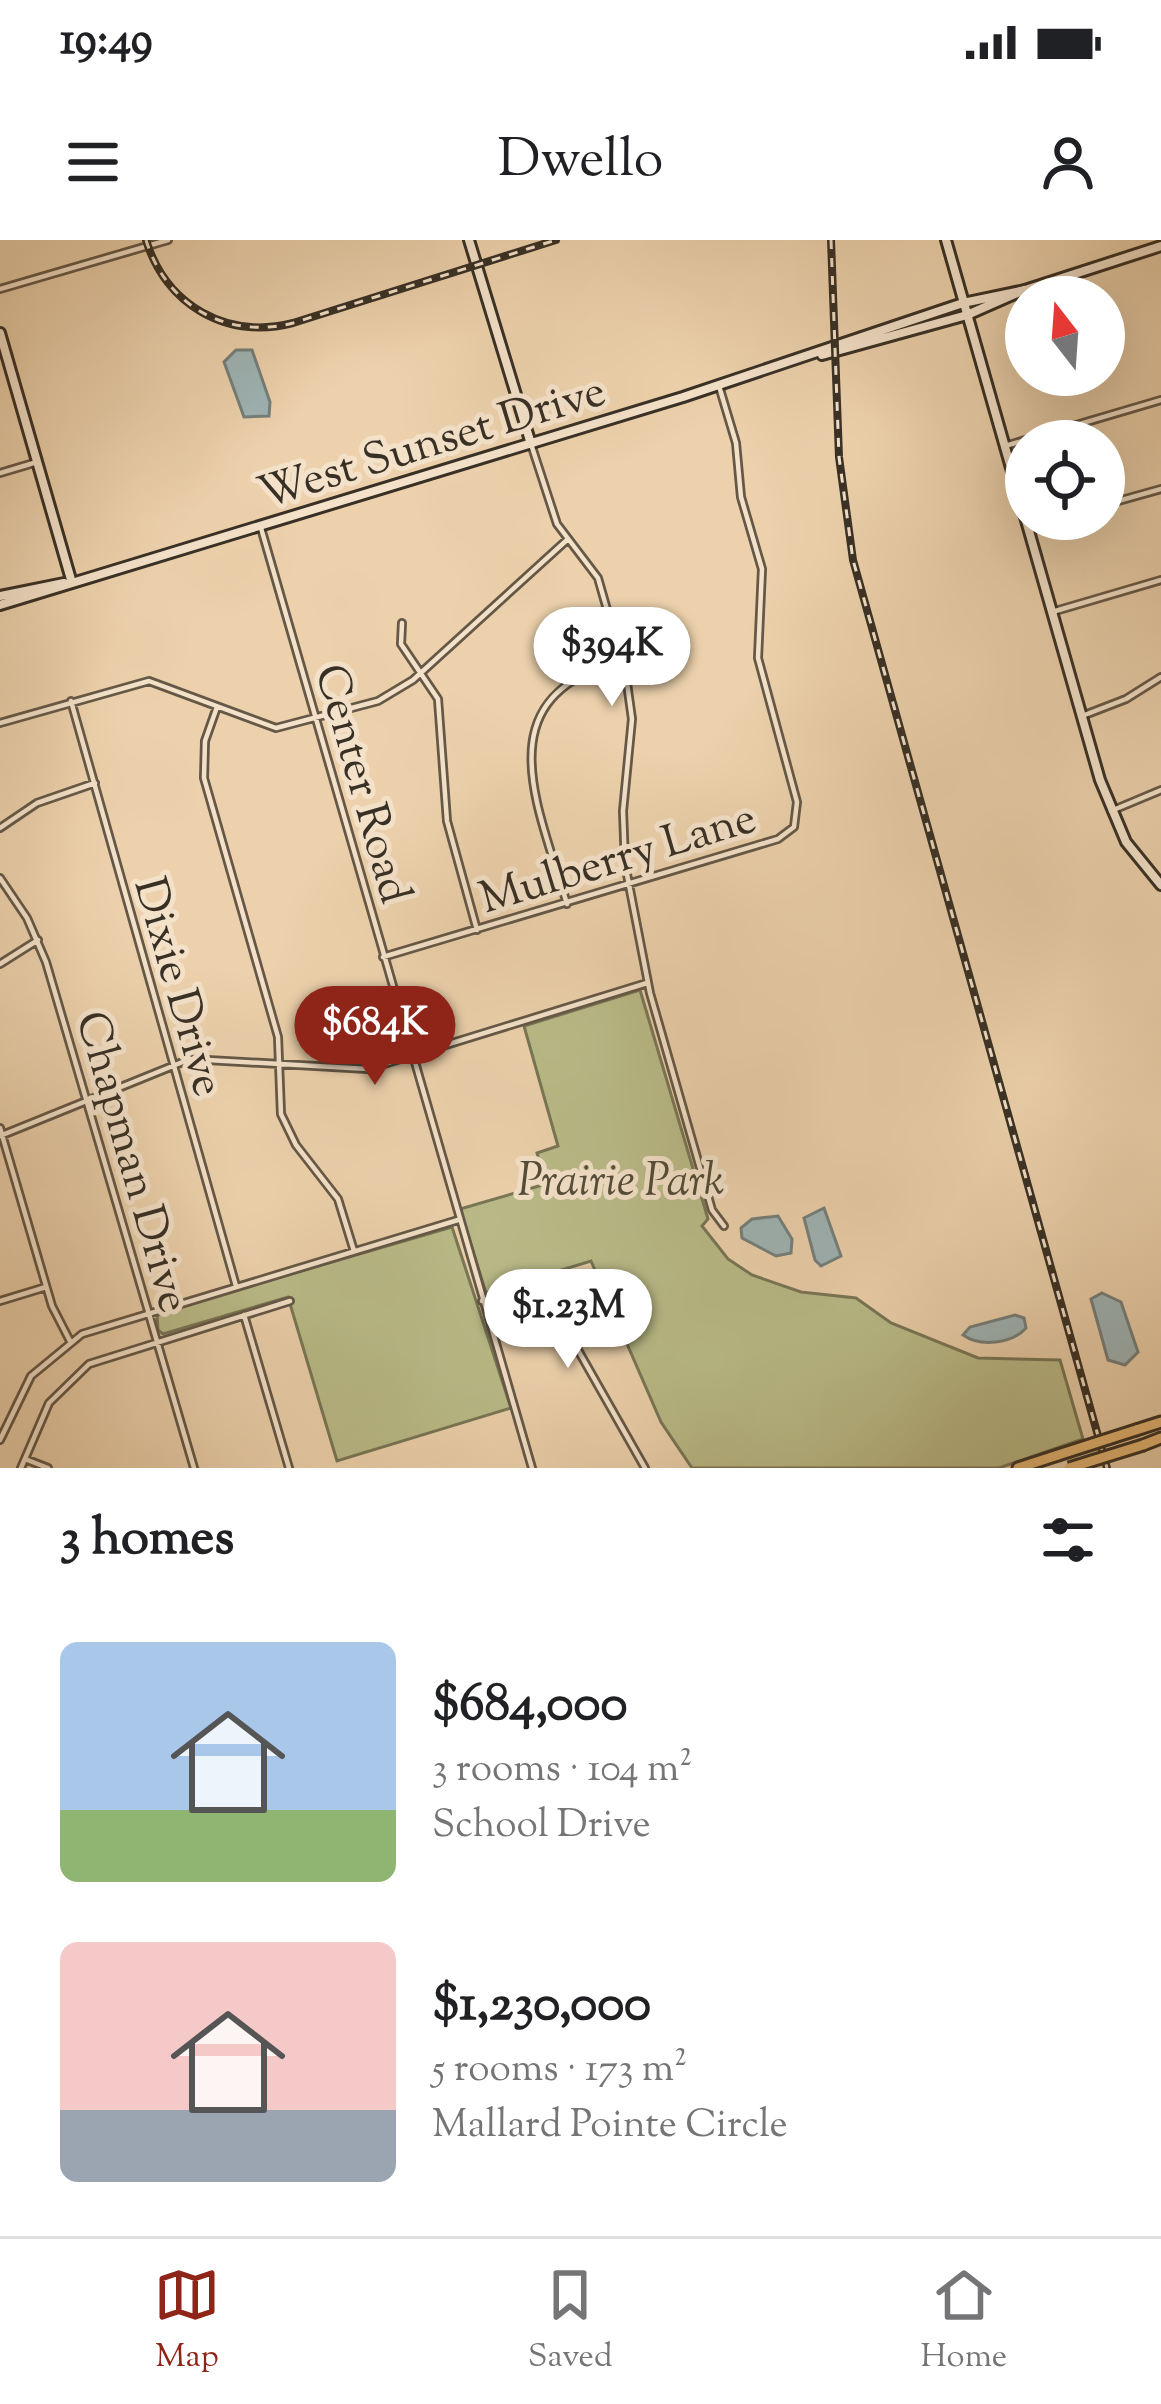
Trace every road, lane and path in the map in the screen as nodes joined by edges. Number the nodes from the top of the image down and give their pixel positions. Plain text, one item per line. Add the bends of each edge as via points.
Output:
1 (168, 240) edge
2 (469, 240) edge
3 (946, 240) edge
4 (1161, 246) edge
5 (1068, 276) edge
6 (0, 289) edge
7 (1005, 294) edge
8 (1005, 299) edge
9 (963, 303) junction
10 (967, 315) junction
11 (0, 336) edge
12 (808, 357) junction
13 (719, 386) junction
14 (1161, 400) edge
15 (531, 444) junction
16 (1004, 446) junction
17 (1005, 449) edge
18 (37, 462) junction
19 (0, 473) edge
20 (1161, 490) edge
21 (1125, 500) edge
22 (260, 528) junction
23 (568, 539) junction
24 (1031, 540) edge
25 (1161, 580) edge
26 (72, 583) junction
27 (0, 601) edge
28 (1052, 612) junction
29 (402, 623) dead end
30 (622, 661) junction
31 (422, 672) junction
32 (1161, 677) edge
33 (71, 701) junction
34 (217, 707) junction
35 (1082, 716) junction
36 (315, 719) junction
37 (0, 723) edge
38 (95, 783) junction
39 (1161, 790) edge
40 (1111, 812) junction
41 (0, 828) edge
42 (0, 878) edge
43 (1161, 885) edge
44 (629, 886) junction
45 (567, 904) junction
46 (477, 930) junction
47 (38, 940) junction
48 (382, 957) junction
49 (0, 964) edge
50 (647, 983) junction
51 (411, 1058) junction
52 (279, 1064) junction
53 (172, 1065) junction
54 (87, 1103) junction
55 (1, 1133) edge
56 (458, 1220) junction
57 (724, 1226) dead end
58 (354, 1251) junction
59 (236, 1286) junction
60 (46, 1287) junction
61 (0, 1301) edge
62 (290, 1301) dead end
63 (482, 1301) junction
64 (148, 1312) junction
65 (244, 1315) junction
66 (70, 1341) junction
67 (156, 1341) junction
68 (1161, 1422) edge
69 (1161, 1438) edge
70 (0, 1440) edge
71 (25, 1459) junction
72 (21, 1468) edge
73 (48, 1468) edge
74 (194, 1468) edge
75 (289, 1468) edge
76 (532, 1468) edge
77 (645, 1468) edge
78 (1018, 1468) edge
79 (1069, 1468) edge

1 - 6 street
2 - 15 main road
3 - 9 main road
4 - 5 main road, West Sunset Drive
7 - 9 main road, West Sunset Drive
8 - 10 main road, West Sunset Drive
9 - 10 main road
9 - 12 main road, West Sunset Drive
10 - 12 main road, West Sunset Drive
10 - 16 main road
11 - 18 main road
12 - 13 main road, West Sunset Drive
13 - 15 main road, West Sunset Drive
13 - 44 street, Mulberry Lane via 762,569 756,645 797,802 795,825 778,839
14 - 16 street
15 - 22 main road, West Sunset Drive
15 - 23 street via 547,503
16 - 17 main road
18 - 19 street
18 - 26 main road
20 - 21 street
22 - 26 main road, West Sunset Drive
22 - 36 street, Center Road
23 - 30 street via 598,578
23 - 31 street
24 - 28 main road
25 - 28 street
26 - 27 main road, West Sunset Drive
28 - 35 main road
29 - 31 street via 401,644
30 - 44 street via 632,710 622,829
30 - 45 street via 574,682 542,711 530,737 528,765
31 - 36 street via 386,698
31 - 46 street via 438,699 447,821
32 - 35 street
33 - 34 street via 149,681
33 - 37 street
33 - 38 street, Dixie Drive
34 - 36 street via 270,728
34 - 52 street via 204,778
35 - 40 main road
36 - 48 street, Center Road
38 - 41 street via 37,802
38 - 53 street, Dixie Drive
39 - 40 street
40 - 43 main road
42 - 47 street, Chapman Drive
44 - 45 street, Mulberry Lane
44 - 50 street
45 - 46 street, Mulberry Lane
46 - 48 street, Mulberry Lane
47 - 49 street
47 - 54 street, Chapman Drive
48 - 51 street, Center Road
50 - 51 street
50 - 57 street via 712,1210
51 - 52 street via 356,1069
51 - 56 street, Center Road
52 - 53 street via 213,1057
52 - 58 street via 283,1119 338,1199
53 - 54 street
53 - 59 street, Dixie Drive
54 - 55 street
54 - 64 street, Chapman Drive
55 - 60 street
56 - 58 street
56 - 63 street, Center Road
58 - 59 street
59 - 64 street
60 - 61 street
60 - 66 street
62 - 65 street
63 - 76 street, Center Road
63 - 77 street via 538,1284 550,1289
64 - 66 street
64 - 67 street, Chapman Drive
65 - 67 street
65 - 75 street
66 - 70 street via 26,1383
67 - 71 street via 103,1358 66,1382
67 - 74 street, Chapman Drive
68 - 78 main road, bridge
69 - 79 main road, bridge
71 - 72 street
71 - 73 street

